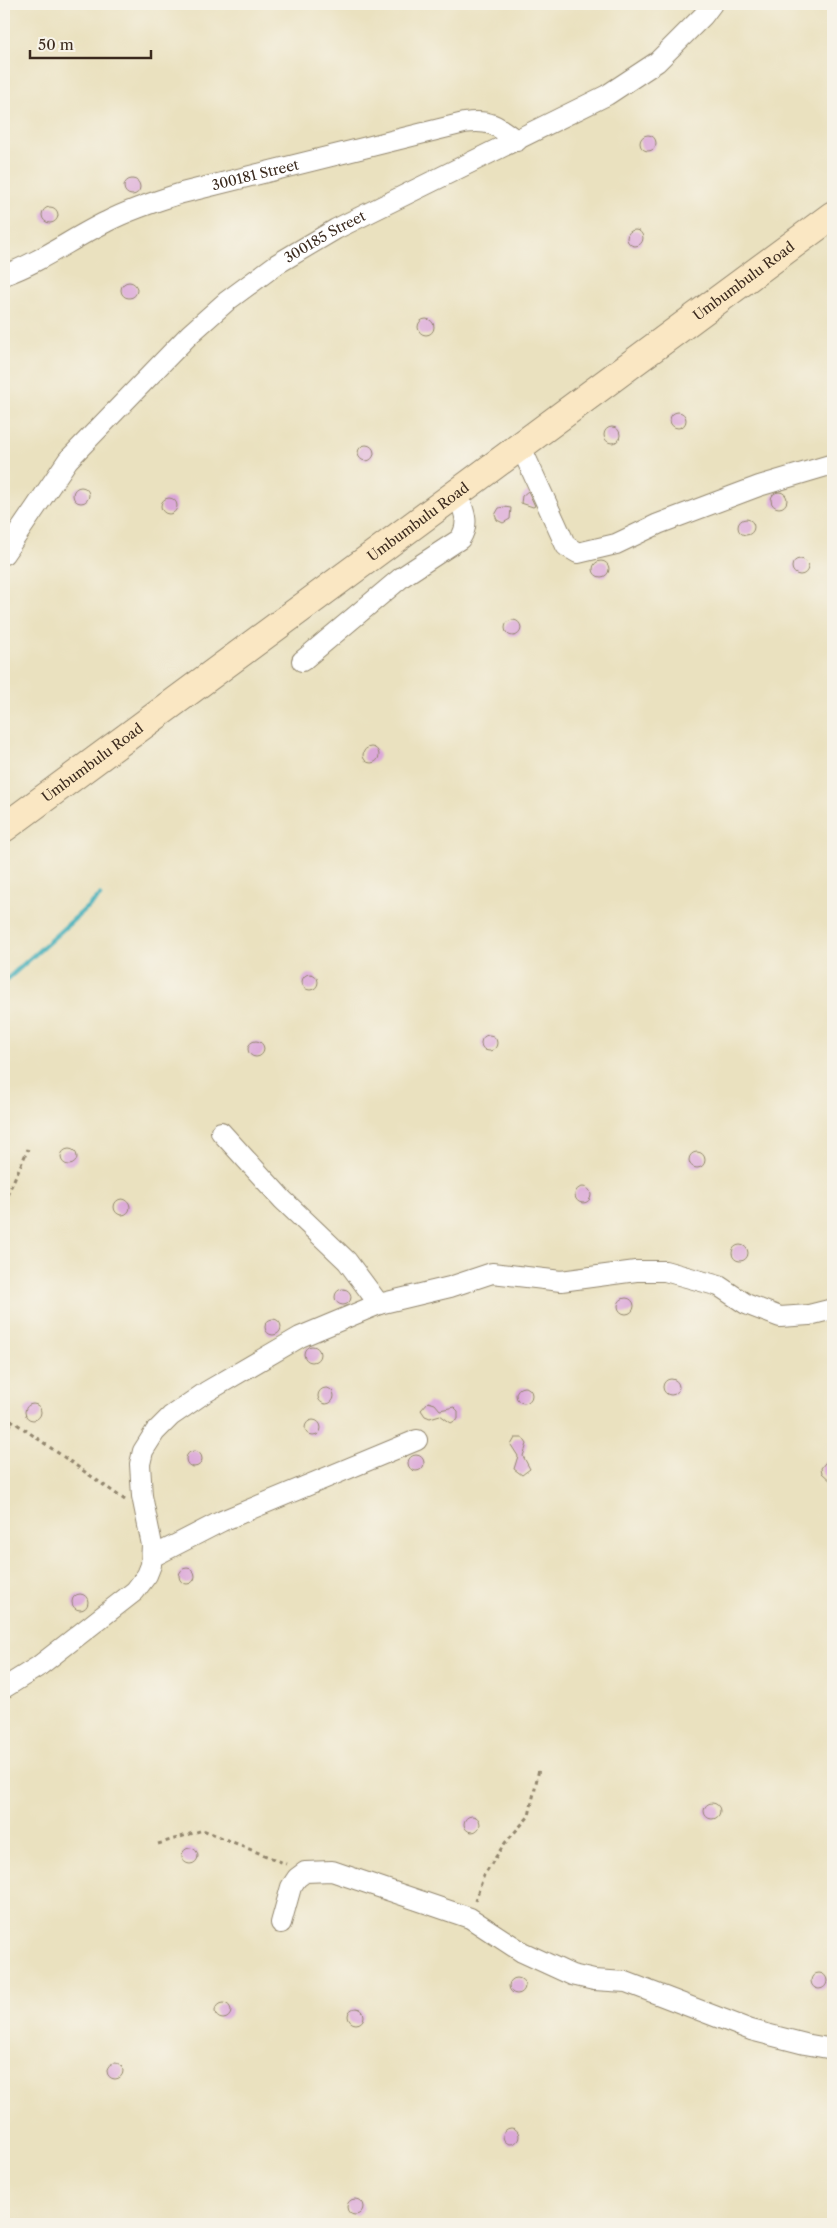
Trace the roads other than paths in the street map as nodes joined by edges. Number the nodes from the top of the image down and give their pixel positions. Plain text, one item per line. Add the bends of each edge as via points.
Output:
1 (712, 4) edge
2 (517, 141) junction
3 (833, 215) edge
4 (4, 275) edge
5 (520, 444) junction
6 (833, 464) edge
7 (457, 492) junction
8 (4, 554) edge
9 (302, 661) dead end
10 (4, 828) edge
11 (220, 1132) dead end
12 (380, 1304) junction
13 (833, 1308) edge
14 (417, 1440) dead end
15 (152, 1557) junction
16 (4, 1688) edge
17 (281, 1923) dead end
18 (833, 2049) edge

1 - 2 street, 300185 Street via 675,45 638,76 584,108
2 - 4 street, 300181 Street via 500,128 481,120 182,193 137,207 31,265
2 - 8 street, 300185 Street via 336,229 277,264 227,301 68,460
3 - 5 main road, Umbumbulu Road
5 - 6 street via 566,546 578,553 616,544 658,524
5 - 7 main road, Umbumbulu Road
7 - 9 street via 467,521 460,539 402,577
7 - 10 main road, Umbumbulu Road
11 - 12 street via 283,1200 348,1261
12 - 13 street via 492,1273 561,1281 636,1271 665,1271 718,1286 746,1304 780,1317 809,1315
12 - 15 street via 300,1337 206,1392 171,1416 155,1432 143,1451 139,1481
14 - 15 street via 222,1521
15 - 16 street via 147,1575 136,1591 40,1666
17 - 18 street via 291,1887 297,1878 305,1872 332,1871 470,1918 522,1952 572,1975 626,1982 751,2030

